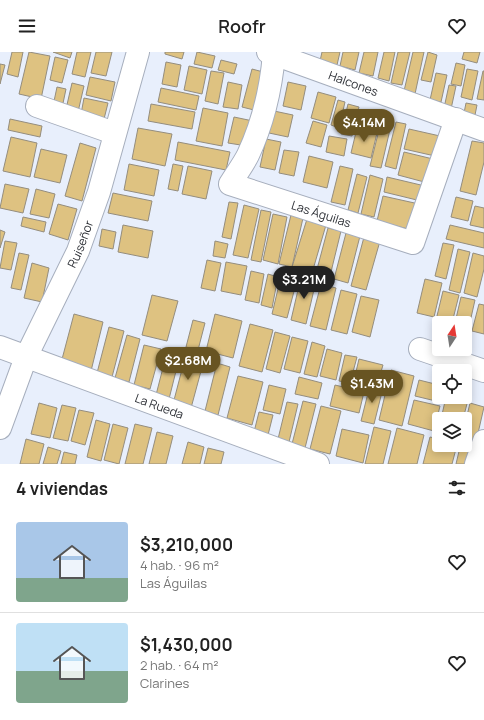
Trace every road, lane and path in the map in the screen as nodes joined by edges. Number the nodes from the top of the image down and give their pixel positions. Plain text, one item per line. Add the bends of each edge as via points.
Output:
1 (138, 52) edge
2 (271, 53) edge
3 (37, 106) dead end
4 (456, 119) junction
5 (484, 130) edge
6 (114, 133) junction
7 (0, 347) edge
8 (420, 349) dead end
9 (26, 356) junction
10 (484, 371) edge
11 (0, 428) edge
12 (484, 441) edge
13 (318, 464) edge
14 (476, 464) edge

1 - 6 street, Ruiseñor
2 - 4 street, Halcones
2 - 4 street, Las Águilas via 272,79 261,124 247,156 230,184 413,243
3 - 6 street
4 - 5 street, Halcones
6 - 9 street, Ruiseñor via 99,192 78,251
7 - 9 street, La Rueda
8 - 10 street
9 - 11 street, Ruiseñor
9 - 13 street, La Rueda
12 - 14 street

